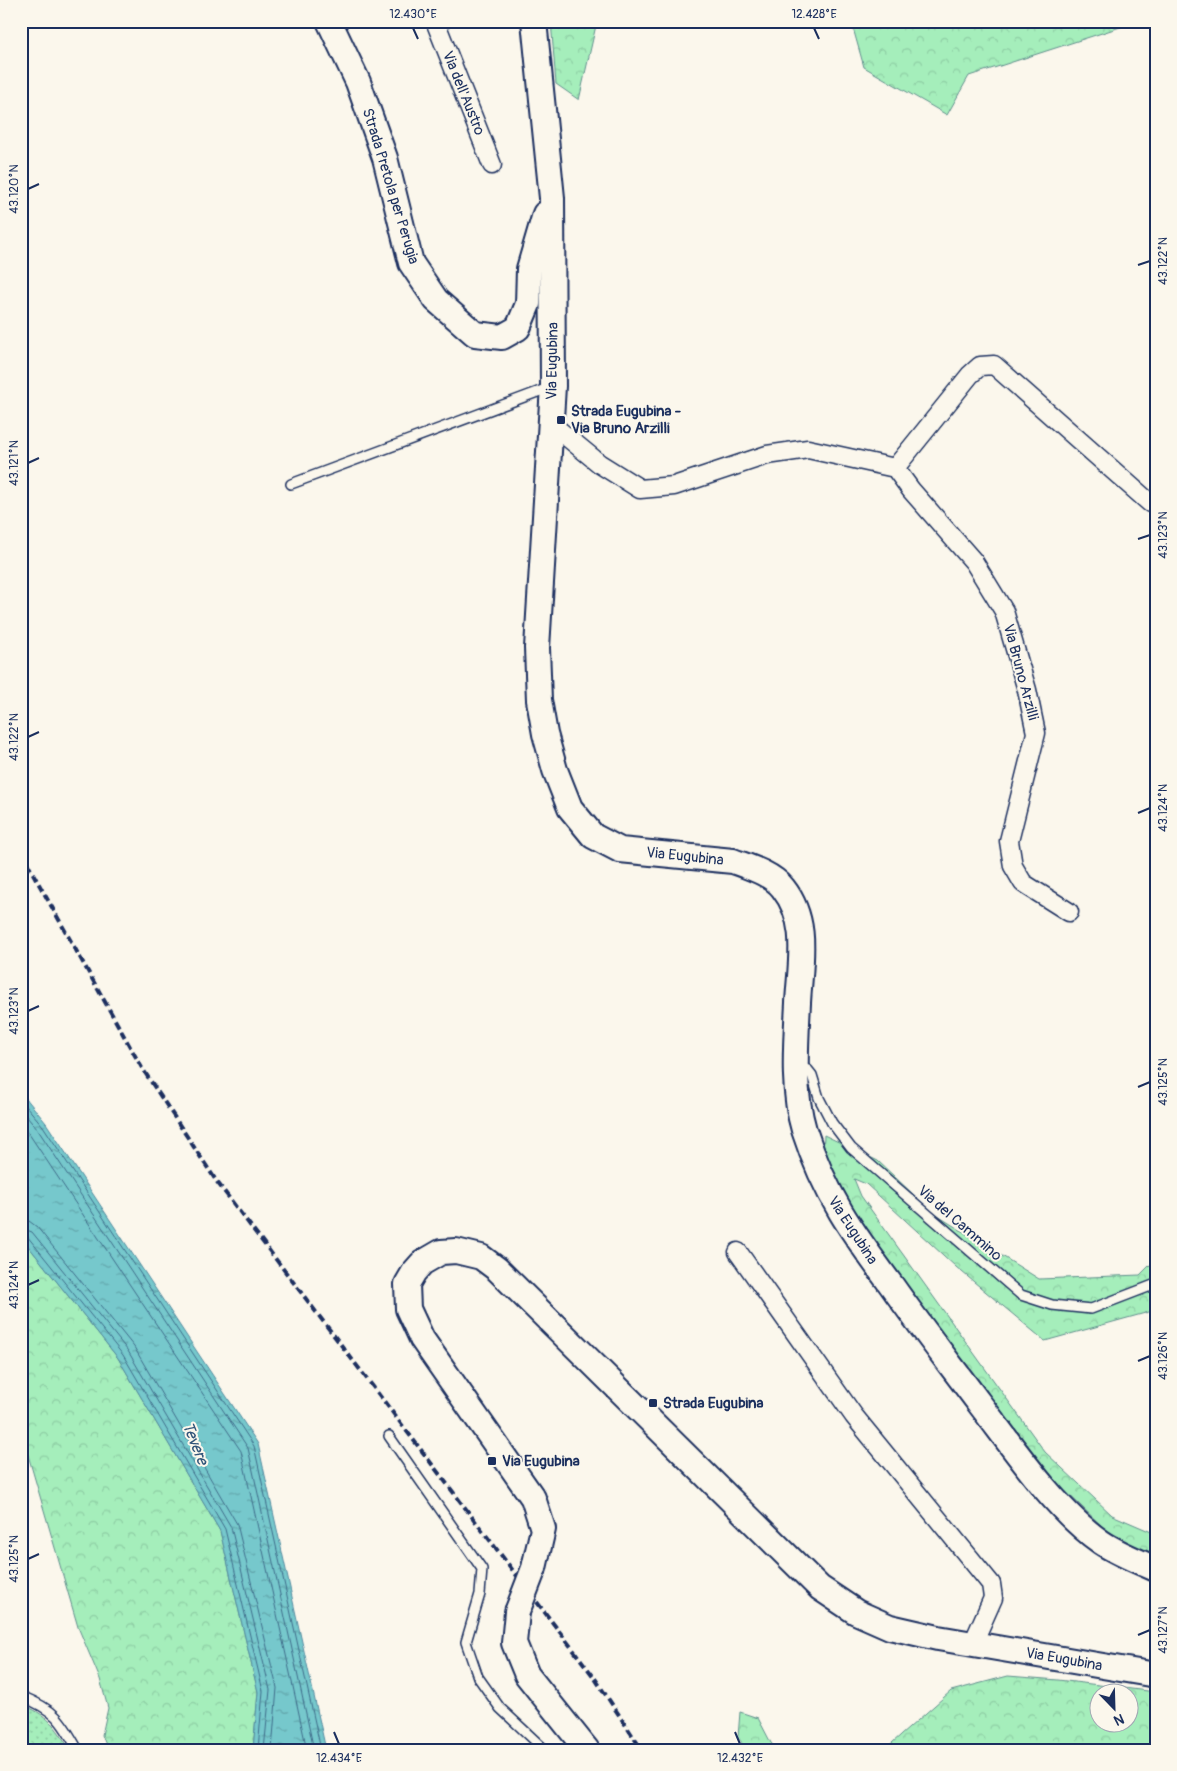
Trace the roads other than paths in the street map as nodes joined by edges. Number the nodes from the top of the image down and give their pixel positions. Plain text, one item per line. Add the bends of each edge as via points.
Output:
1 (329, 21) edge
2 (435, 21) edge
3 (532, 24) edge
4 (492, 165) dead end
5 (552, 198) junction
6 (553, 386) junction
7 (550, 423) junction
8 (895, 468) junction
9 (291, 484) dead end
10 (1150, 503) dead end
11 (1069, 912) dead end
12 (796, 1066) junction
13 (738, 1252) dead end
14 (1156, 1284) edge
15 (390, 1436) dead end
16 (1156, 1569) edge
17 (972, 1643) junction
18 (1156, 1675) edge
19 (21, 1696) edge
20 (78, 1750) edge
21 (545, 1750) edge
22 (587, 1750) edge

1 - 5 street, Strada Pretola per Perugia via 358,82 385,158 411,263 436,300 475,334 502,337 518,328 528,304 529,269
2 - 4 street, Via dell'Austro
3 - 5 street, Via Eugubina
5 - 6 street, Via Eugubina
6 - 7 street, Via Eugubina
6 - 9 lane
7 - 8 street via 600,464 640,489 674,486 767,455 808,449
7 - 12 street, Via Eugubina via 538,648 540,708 557,777 570,808 593,836 605,843 620,850 733,861 751,867 782,886 796,911 803,947
8 - 10 street via 970,375 980,366 994,365
8 - 11 street, Via Bruno Arzilli via 974,562 1004,610 1028,690 1036,733 1009,841 1013,866 1023,882
12 - 14 lane, Via del Cammino via 808,1070 832,1123 851,1148 1021,1294 1052,1305 1091,1309
12 - 16 street, Via Eugubina via 804,1128 822,1180 856,1239 1060,1505 1100,1542
13 - 17 street via 854,1416 991,1584 993,1598
15 - 21 lane via 482,1569 480,1594 466,1642 478,1677 500,1708
17 - 18 street, Via Eugubina
17 - 22 street, Via Eugubina, bridge via 890,1627 856,1612 820,1588 497,1269 481,1257 456,1251 441,1252 422,1264 407,1284 408,1309 422,1339 533,1498 543,1529 534,1568 518,1612 514,1643 527,1675
19 - 20 lane via 40,1704 62,1721

